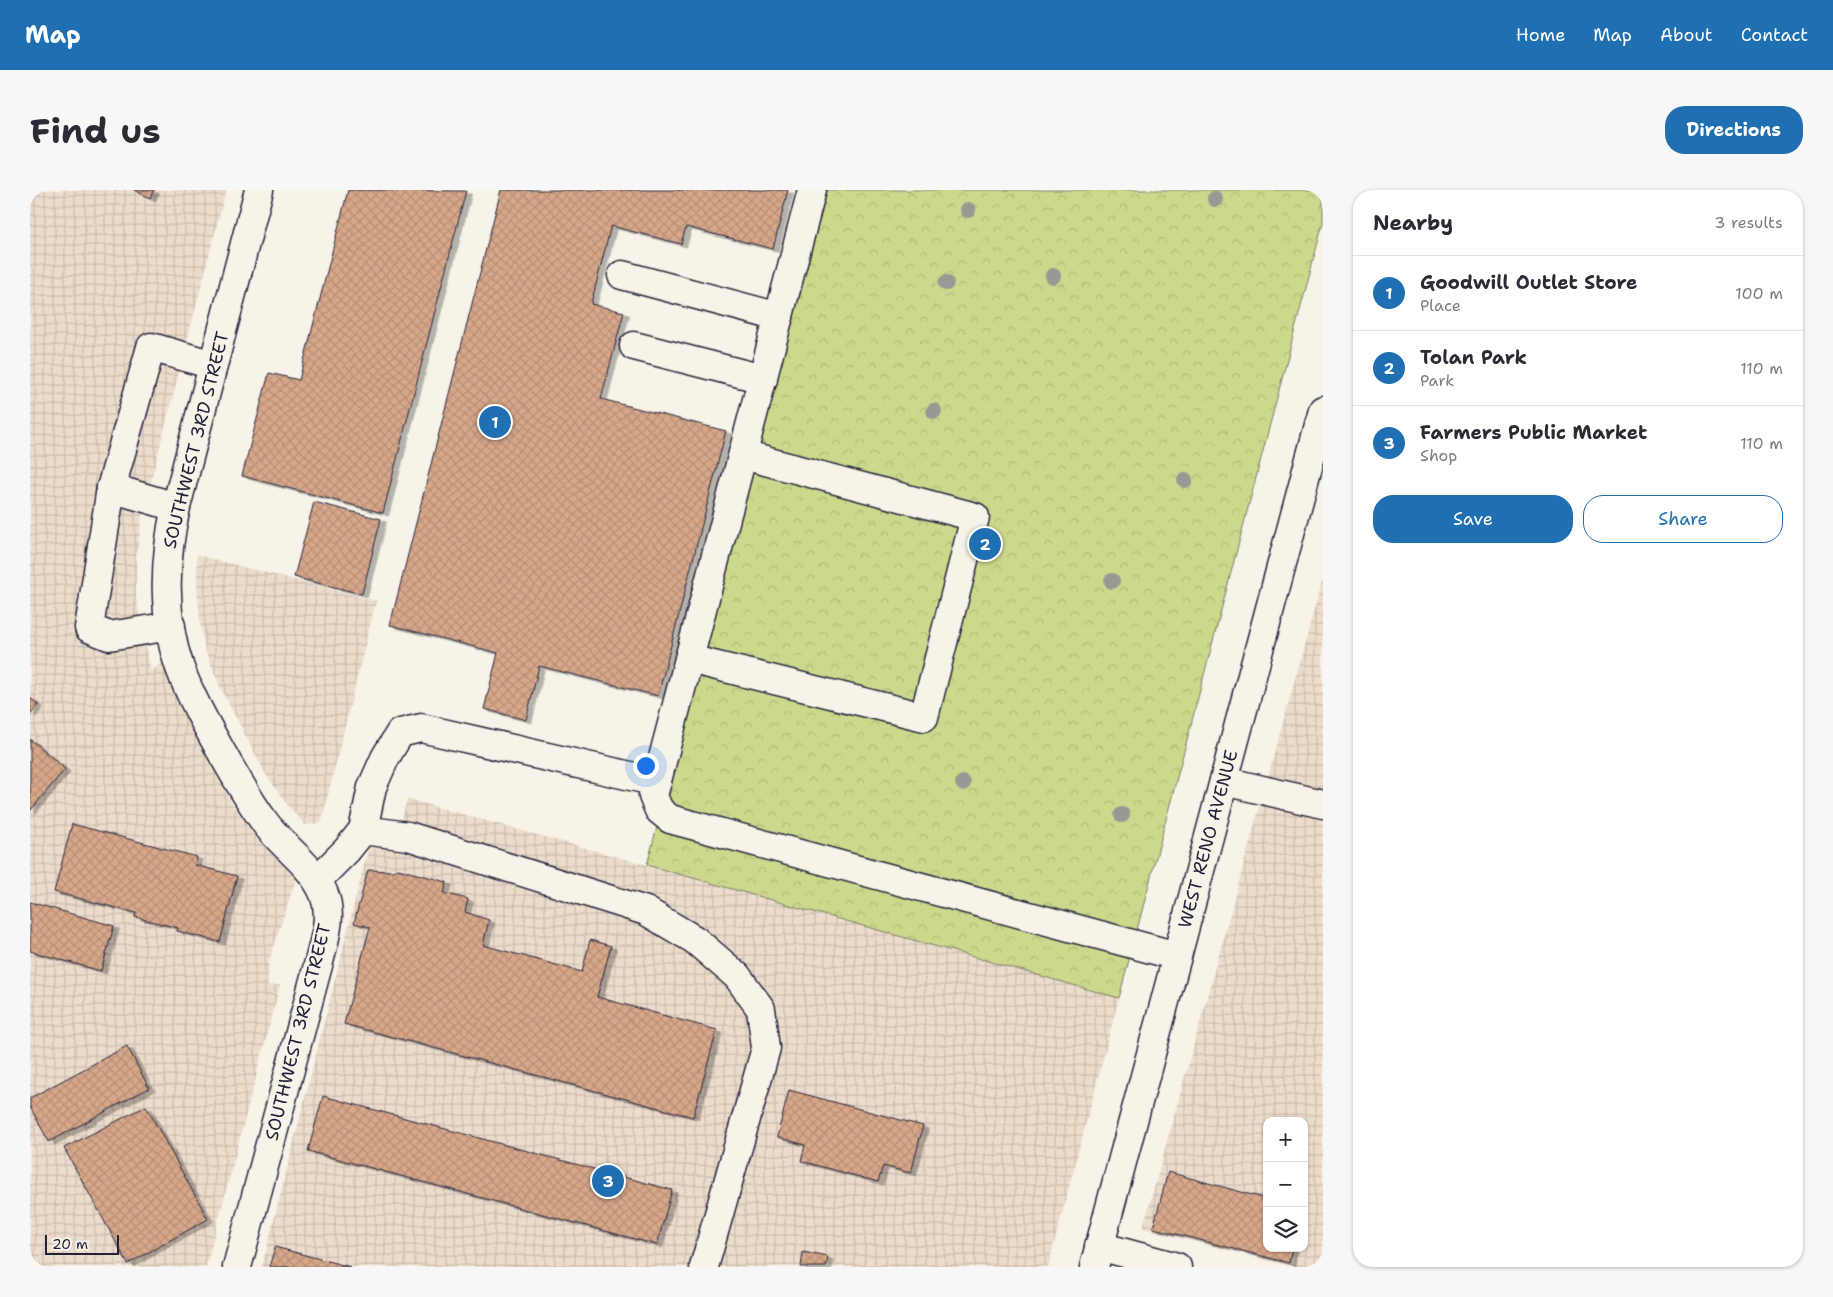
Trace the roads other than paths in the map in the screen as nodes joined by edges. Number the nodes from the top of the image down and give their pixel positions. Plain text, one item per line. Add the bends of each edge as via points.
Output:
1 (259, 190) edge
2 (812, 190) edge
3 (622, 274) dead end
4 (779, 317) junction
5 (634, 346) dead end
6 (213, 365) junction
7 (762, 379) junction
8 (1322, 419) edge
9 (743, 455) junction
10 (111, 488) junction
11 (176, 507) junction
12 (171, 626) junction
13 (689, 659) junction
14 (1224, 781) junction
15 (657, 782) junction
16 (1323, 804) edge
17 (362, 830) junction
18 (317, 880) junction
19 (1177, 956) junction
20 (1096, 1257) edge
21 (237, 1267) edge
22 (704, 1267) edge
23 (1177, 1267) edge

1 - 6 street, SOUTHWEST 3RD STREET
2 - 4 street
3 - 4 street
4 - 7 street
5 - 7 street
6 - 10 street via 151,346
6 - 11 street, SOUTHWEST 3RD STREET
7 - 9 street
8 - 14 street, WEST RENO AVENUE
9 - 13 street
9 - 13 street via 975,518 924,717
10 - 11 street
10 - 12 street via 89,628 109,636
11 - 12 street, SOUTHWEST 3RD STREET via 167,566
12 - 18 street, SOUTHWEST 3RD STREET via 180,668 240,787 270,830
13 - 15 street
14 - 16 street
14 - 19 street, WEST RENO AVENUE
15 - 17 street via 421,728 400,733 385,758 372,787
15 - 19 street via 654,796 659,810 670,820
17 - 18 street via 348,850
17 - 22 street via 408,836 646,911 696,940 737,976 762,1009 766,1048
18 - 21 street, SOUTHWEST 3RD STREET via 328,908 326,935
19 - 20 street, WEST RENO AVENUE
20 - 23 street

